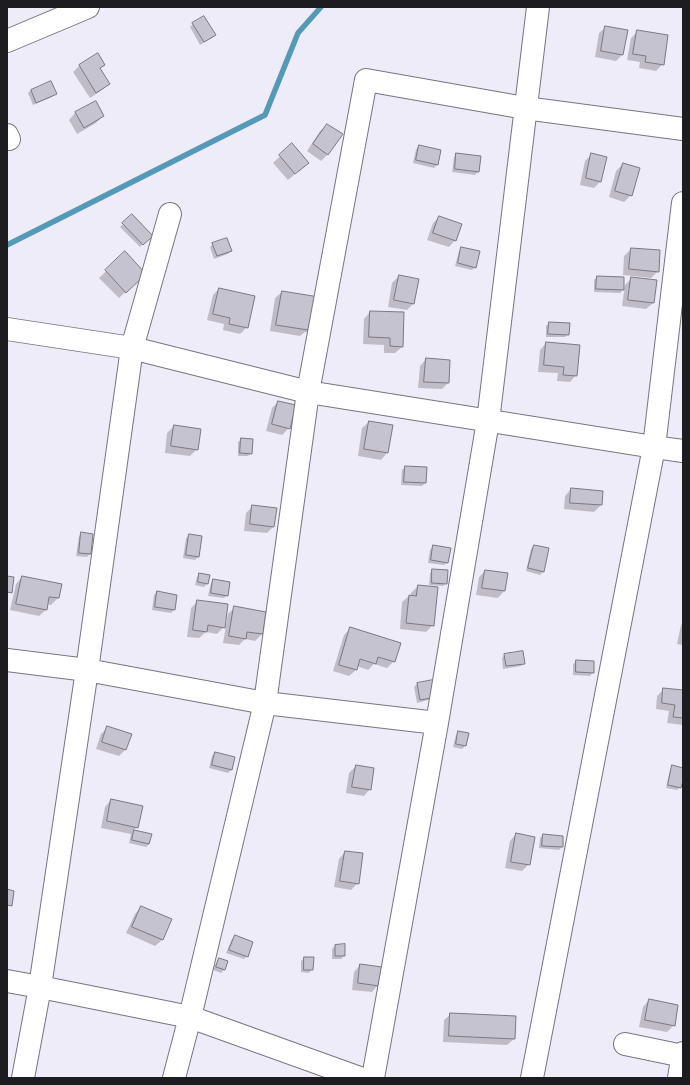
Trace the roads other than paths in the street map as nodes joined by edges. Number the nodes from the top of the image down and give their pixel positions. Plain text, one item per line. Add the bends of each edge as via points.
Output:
1 (88, 7) edge
2 (538, 7) edge
3 (7, 41) edge
4 (525, 108) junction
5 (683, 128) edge
6 (683, 203) edge
7 (170, 214) dead end
8 (7, 329) edge
9 (132, 348) junction
10 (308, 392) junction
11 (488, 421) junction
12 (654, 447) junction
13 (683, 451) edge
14 (7, 660) edge
15 (87, 670) junction
16 (265, 703) junction
17 (437, 723) junction
18 (7, 981) edge
19 (40, 987) junction
20 (190, 1017) junction
21 (625, 1044) dead end
22 (683, 1055) edge
23 (23, 1078) edge
24 (174, 1078) edge
25 (360, 1078) edge
26 (373, 1078) edge
27 (532, 1078) edge
28 (679, 1078) edge

1 - 3 street
2 - 4 street
4 - 5 street
4 - 10 street via 366,80
4 - 11 street
6 - 12 street
7 - 9 street
8 - 9 street
9 - 10 street
9 - 15 street
10 - 11 street
10 - 16 street
11 - 12 street
11 - 17 street
12 - 13 street
12 - 27 street
14 - 15 street
15 - 16 street
15 - 19 street
16 - 17 street
16 - 20 street
17 - 26 street
18 - 19 street
19 - 20 street
19 - 23 street
20 - 24 street
20 - 25 street
21 - 22 street
22 - 28 street

